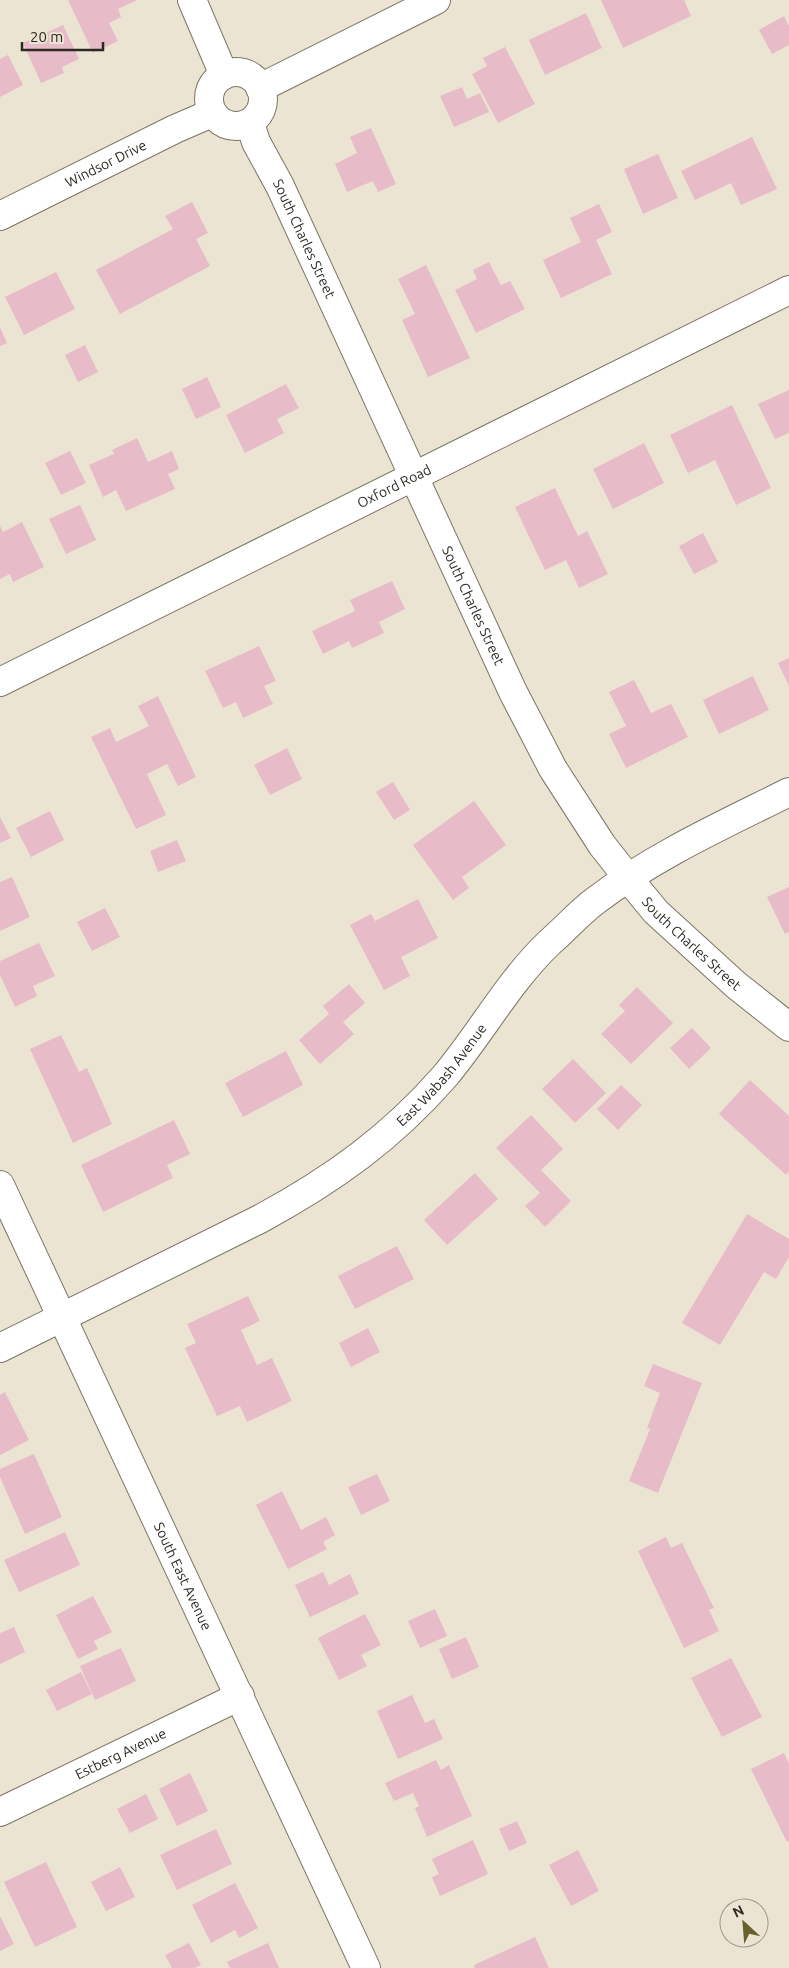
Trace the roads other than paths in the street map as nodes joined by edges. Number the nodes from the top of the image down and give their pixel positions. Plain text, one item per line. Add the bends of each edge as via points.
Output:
1 (192, 0) edge
2 (436, 0) edge
3 (224, 75) junction
4 (260, 88) junction
5 (212, 113) junction
6 (250, 123) junction
7 (0, 216) edge
8 (789, 290) edge
9 (414, 476) junction
10 (0, 682) edge
11 (789, 792) edge
12 (628, 878) junction
13 (789, 1027) edge
14 (0, 1185) edge
15 (62, 1318) junction
16 (0, 1348) edge
17 (240, 1696) junction
18 (0, 1812) edge
19 (366, 1968) edge

1 - 3 street
2 - 4 street
3 - 4 street via 241,73 249,76
3 - 5 street via 216,80 209,96
4 - 6 street via 263,95 260,111
5 - 6 street via 218,120 233,126
5 - 7 street, Windsor Drive
6 - 9 street, South Charles Street via 256,142 280,186
8 - 9 street, Oxford Road
9 - 10 street, Oxford Road
9 - 12 street, South Charles Street via 513,692 553,769 602,846
11 - 12 street, East Wabash Avenue via 672,851
12 - 13 street, South Charles Street via 656,912 736,985
12 - 15 street, East Wabash Avenue via 593,903 548,944 514,983 445,1076 371,1148 299,1198
14 - 15 street, South East Avenue
15 - 16 street, East Wabash Avenue
15 - 17 street, South East Avenue
17 - 18 street, Estberg Avenue
17 - 19 street, South East Avenue

